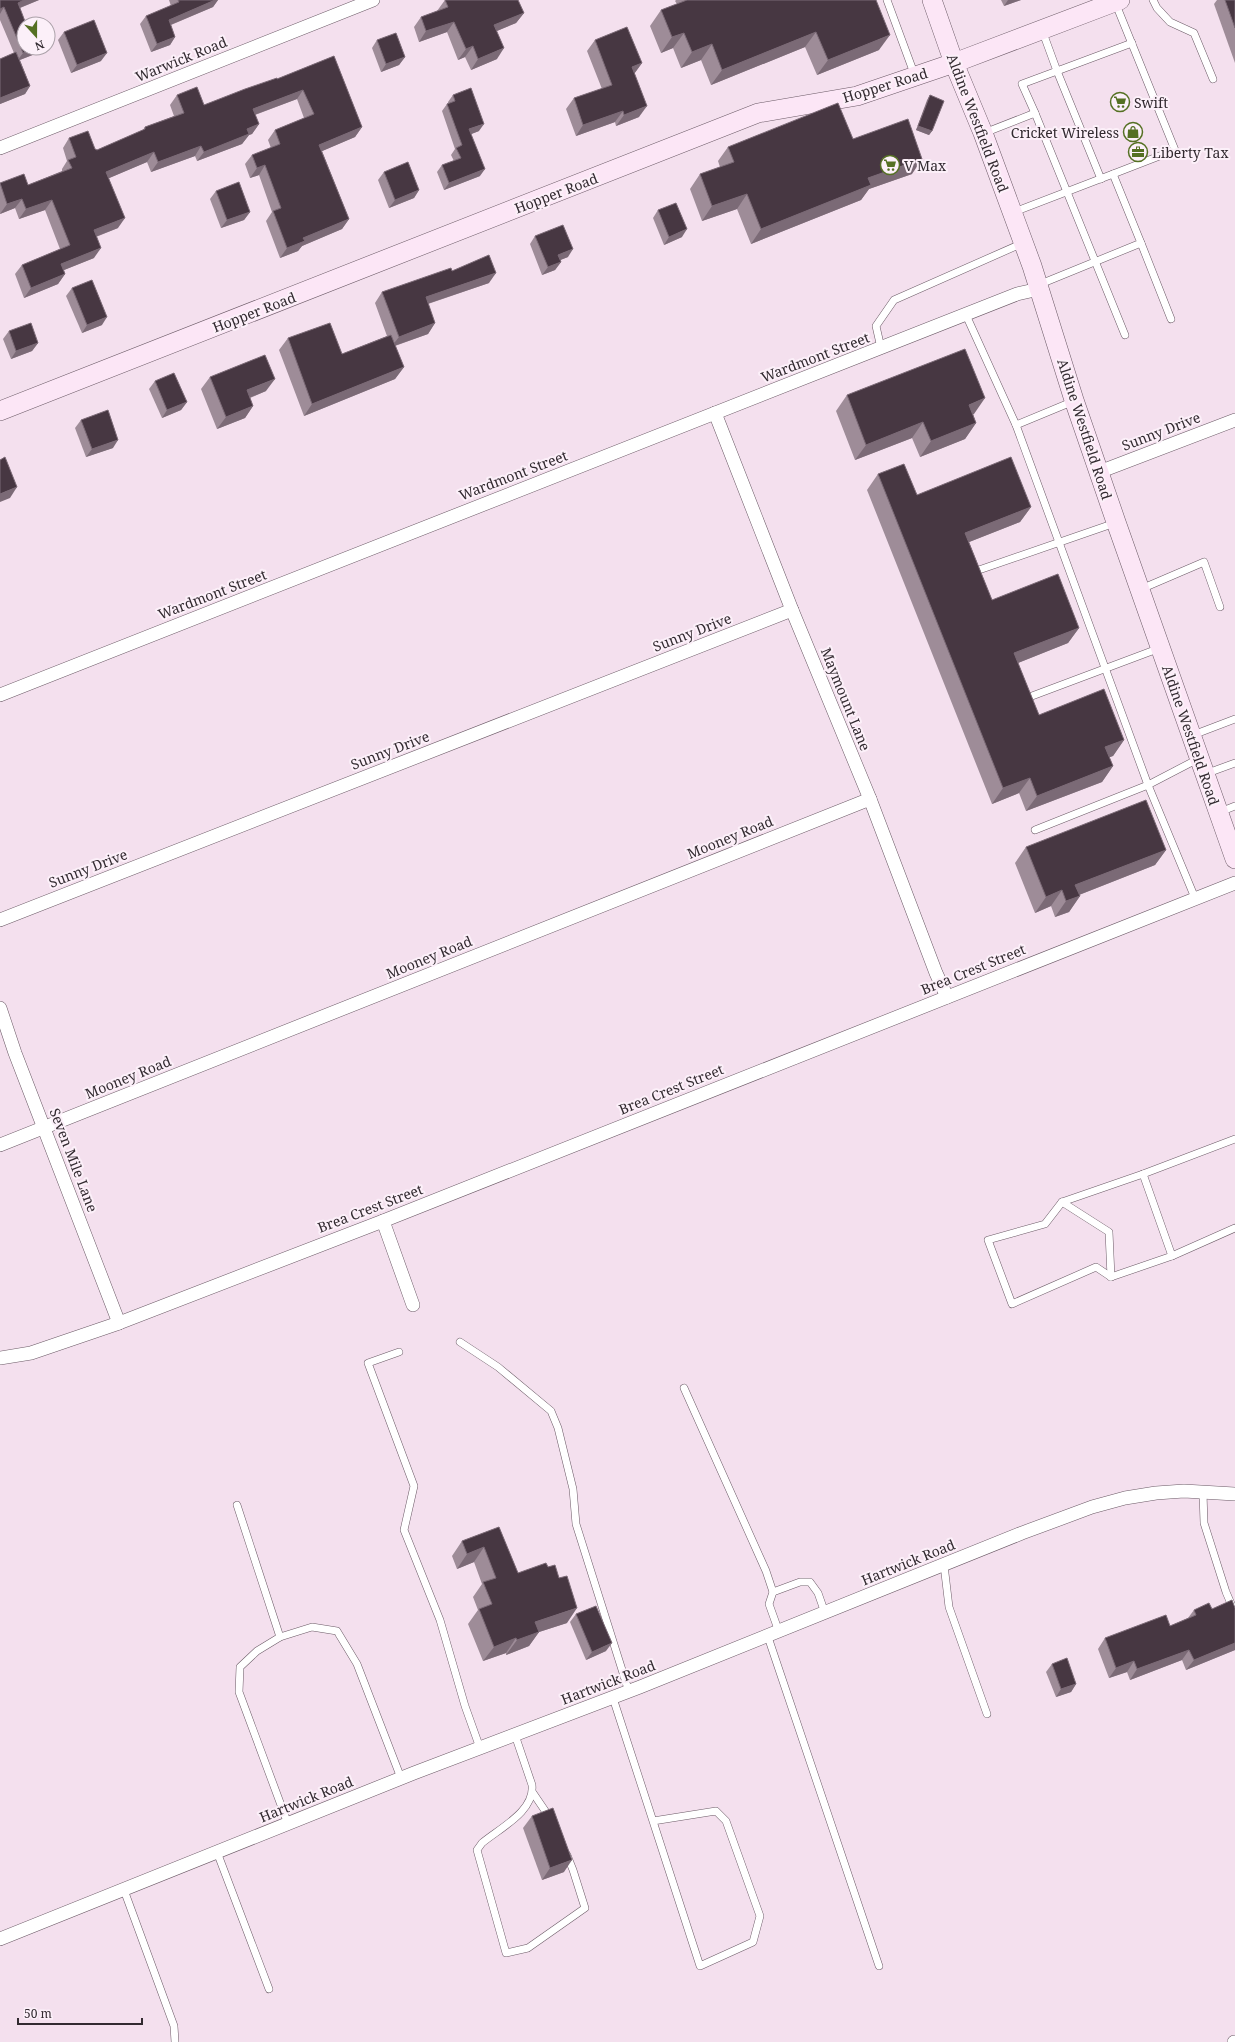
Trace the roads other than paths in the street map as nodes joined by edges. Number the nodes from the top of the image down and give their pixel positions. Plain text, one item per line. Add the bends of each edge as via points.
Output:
1 (373, 0) edge
2 (886, 0) edge
3 (932, 0) edge
4 (1153, 0) edge
5 (1117, 1) edge
6 (1042, 30) junction
7 (1132, 43) junction
8 (954, 63) junction
9 (1057, 71) junction
10 (915, 77) junction
11 (1213, 79) dead end
12 (1034, 113) junction
13 (983, 133) junction
14 (0, 148) edge
15 (1113, 174) junction
16 (1101, 179) junction
17 (1066, 192) junction
18 (1012, 212) junction
19 (1023, 243) junction
20 (1141, 243) junction
21 (1095, 261) junction
22 (1039, 287) junction
23 (966, 315) junction
24 (1171, 319) dead end
25 (1125, 335) dead end
26 (881, 348) junction
27 (1074, 400) junction
28 (0, 411) edge
29 (715, 413) junction
30 (1235, 420) edge
31 (1016, 425) junction
32 (1099, 472) junction
33 (1116, 522) junction
34 (1059, 542) junction
35 (976, 571) edge
36 (1139, 590) junction
37 (1220, 607) dead end
38 (792, 610) junction
39 (1160, 648) junction
40 (1106, 669) junction
41 (0, 695) edge
42 (1032, 696) edge
43 (1235, 718) edge
44 (1191, 735) junction
45 (1235, 763) edge
46 (1202, 767) junction
47 (1148, 785) junction
48 (870, 799) junction
49 (1235, 806) edge
50 (1218, 813) junction
51 (1035, 830) dead end
52 (1235, 860) edge
53 (1235, 883) edge
54 (1195, 898) junction
55 (0, 920) edge
56 (947, 997) junction
57 (0, 1008) edge
58 (44, 1127) junction
59 (1235, 1139) edge
60 (0, 1145) edge
61 (1143, 1174) junction
62 (1062, 1202) junction
63 (383, 1221) junction
64 (1235, 1228) edge
65 (1172, 1256) junction
66 (1111, 1277) junction
67 (412, 1305) dead end
68 (119, 1323) junction
69 (460, 1342) dead end
70 (399, 1352) dead end
71 (0, 1358) edge
72 (684, 1388) dead end
73 (1203, 1493) junction
74 (1235, 1494) edge
75 (236, 1505) dead end
76 (944, 1565) junction
77 (773, 1592) junction
78 (825, 1613) junction
79 (1235, 1613) edge
80 (773, 1634) junction
81 (280, 1636) junction
82 (629, 1692) junction
83 (613, 1698) junction
84 (987, 1714) dead end
85 (515, 1735) junction
86 (480, 1748) junction
87 (401, 1778) junction
88 (533, 1793) junction
89 (653, 1821) junction
90 (288, 1824) junction
91 (553, 1824) edge
92 (564, 1850) edge
93 (217, 1852) junction
94 (124, 1890) junction
95 (0, 1939) edge
96 (879, 1966) dead end
97 (269, 1990) dead end
98 (174, 2042) edge

1 - 14 street, Warwick Road
2 - 10 lane
3 - 8 main road, Aldine Westfield Road
4 - 11 lane via 1170,22 1194,33
5 - 6 main road, Hopper Road
5 - 7 lane
6 - 8 main road, Hopper Road
6 - 9 lane
7 - 9 lane
7 - 15 lane via 1174,150
8 - 10 main road, Hopper Road
8 - 13 main road, Aldine Westfield Road
9 - 12 lane via 1022,84
9 - 16 lane
10 - 28 main road, Hopper Road via 857,96 758,113
12 - 13 lane
12 - 17 lane
13 - 18 main road, Aldine Westfield Road
15 - 16 lane
15 - 20 lane
16 - 17 lane
17 - 18 lane
17 - 21 lane
18 - 19 main road, Aldine Westfield Road
19 - 22 main road, Aldine Westfield Road
19 - 26 lane via 894,300 876,326
20 - 21 lane
20 - 24 lane
21 - 22 lane
21 - 25 lane
22 - 23 street, Wardmont Street
22 - 27 main road, Aldine Westfield Road
23 - 26 street, Wardmont Street
23 - 31 lane
26 - 29 street, Wardmont Street
27 - 31 lane
27 - 32 main road, Aldine Westfield Road
29 - 38 street, Maymount Lane
29 - 41 street, Wardmont Street
30 - 32 street, Sunny Drive
31 - 34 lane
32 - 33 main road, Aldine Westfield Road
33 - 34 lane
33 - 36 main road, Aldine Westfield Road
34 - 35 lane
34 - 40 lane
36 - 37 lane via 1204,562
36 - 39 main road, Aldine Westfield Road
38 - 48 street, Maymount Lane
38 - 55 street, Sunny Drive
39 - 40 lane
39 - 44 main road, Aldine Westfield Road
40 - 42 lane
40 - 47 lane
43 - 44 lane
44 - 46 main road, Aldine Westfield Road
45 - 46 lane
46 - 47 lane
46 - 50 main road, Aldine Westfield Road
47 - 51 lane
47 - 54 lane
48 - 56 street, Maymount Lane
48 - 58 street, Mooney Road
49 - 50 lane
50 - 52 main road, Aldine Westfield Road
53 - 54 street, Brea Crest Street
54 - 56 street, Brea Crest Street
56 - 63 street, Brea Crest Street
57 - 58 street, Seven Mile Lane
58 - 60 street, Mooney Road
58 - 68 street, Seven Mile Lane
59 - 61 lane
61 - 62 lane
61 - 65 lane
62 - 66 lane via 1109,1232
62 - 66 lane via 1045,1224 988,1240 1012,1304 1096,1267
63 - 67 street
63 - 68 street, Brea Crest Street
64 - 65 lane
65 - 66 lane
68 - 71 street, Brea Crest Street via 31,1353
69 - 82 lane via 498,1366 551,1411 558,1428 573,1489 576,1524
70 - 86 lane via 368,1363 414,1486 404,1530 440,1620
72 - 77 lane
73 - 74 street, Hartwick Road
73 - 76 street, Hartwick Road via 1156,1493 1099,1505
73 - 79 lane via 1204,1523
75 - 81 lane
76 - 78 street, Hartwick Road
76 - 84 lane via 949,1607
77 - 78 lane via 800,1582 810,1582 818,1593
77 - 80 lane via 769,1604
78 - 80 street, Hartwick Road
80 - 82 street, Hartwick Road
80 - 96 lane
81 - 87 lane via 312,1627 337,1631 357,1664
81 - 90 lane via 257,1651 240,1667 239,1692
82 - 83 street, Hartwick Road
83 - 85 street, Hartwick Road
83 - 89 lane
85 - 86 street, Hartwick Road
85 - 88 lane
86 - 87 street, Hartwick Road
87 - 90 street, Hartwick Road
88 - 91 lane via 547,1811
88 - 92 lane via 528,1805 477,1850 506,1953 528,1948 585,1908
89 - 89 lane via 700,1966 753,1942 760,1916 726,1821 716,1811
90 - 93 street, Hartwick Road
93 - 94 street, Hartwick Road
93 - 97 lane
94 - 95 street, Hartwick Road
94 - 98 lane via 174,2026

